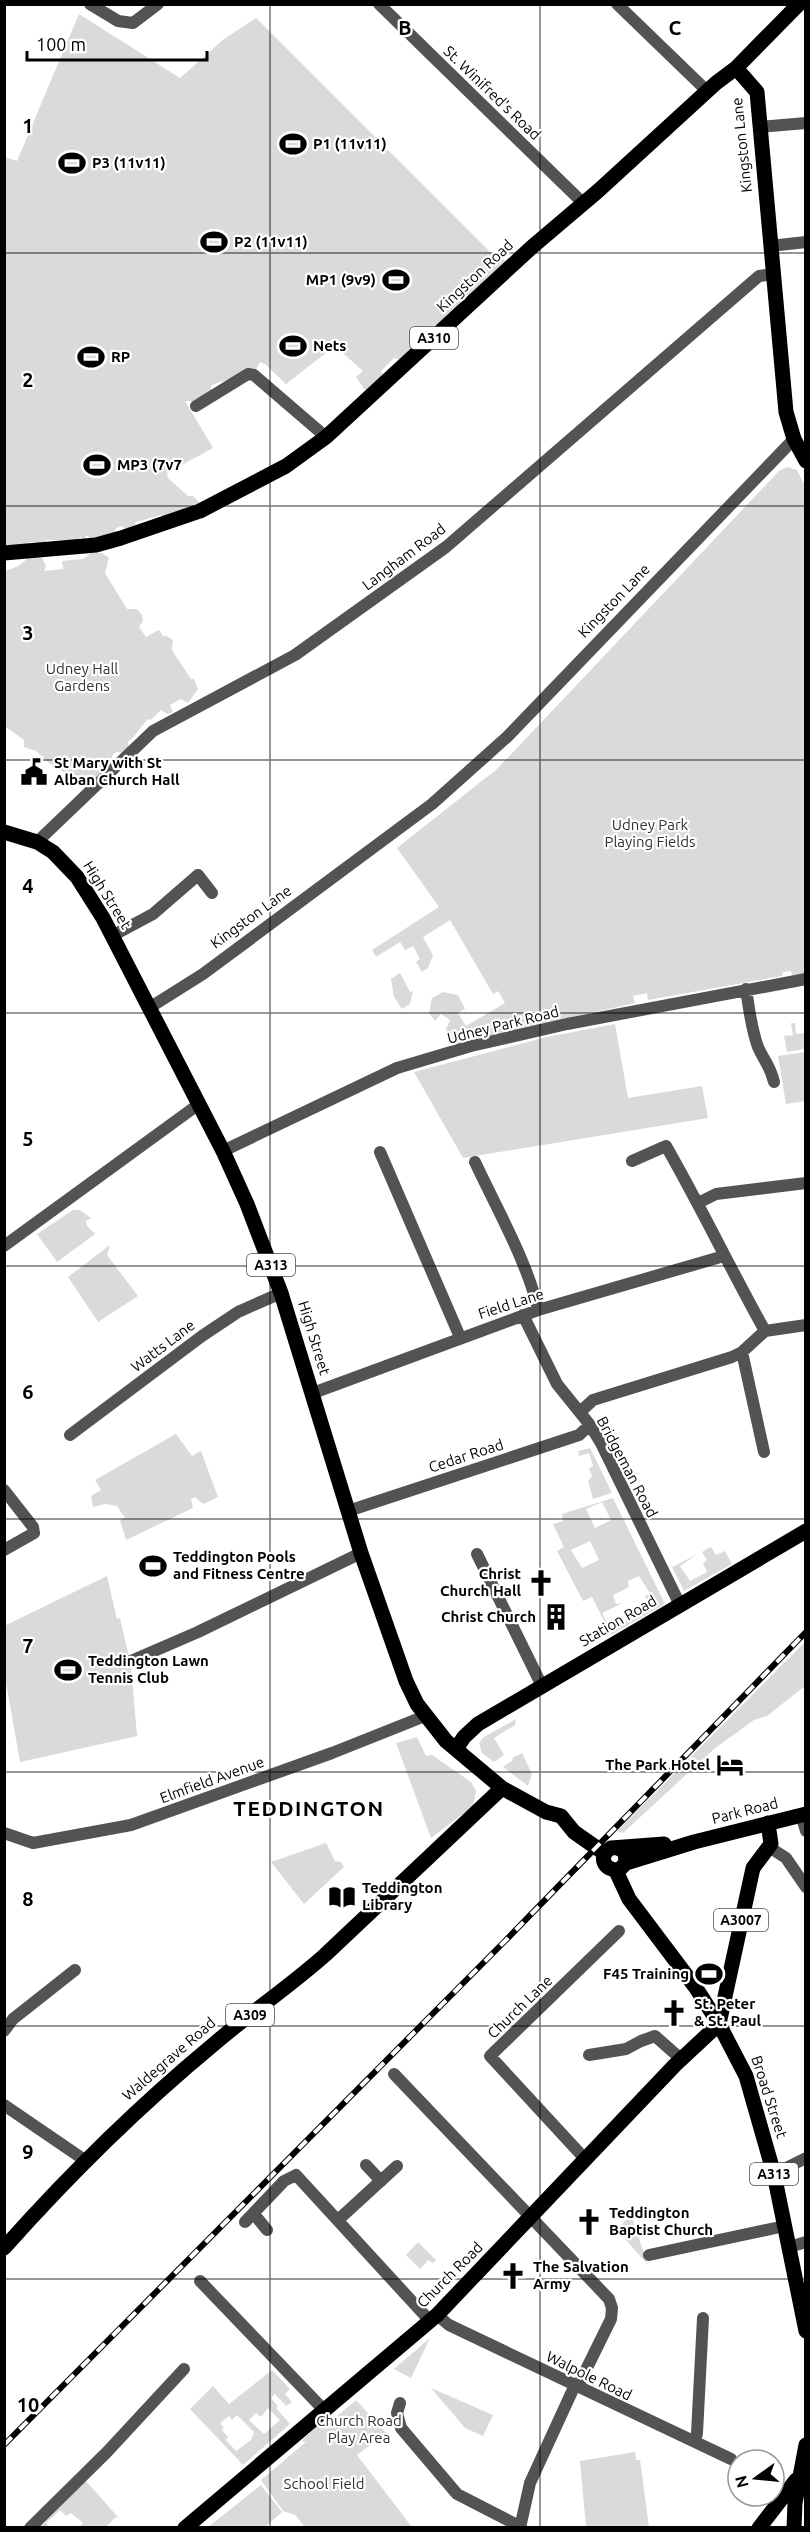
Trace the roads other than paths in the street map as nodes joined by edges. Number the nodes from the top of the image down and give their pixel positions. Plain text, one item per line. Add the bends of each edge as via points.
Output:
1 (90, 4) edge
2 (158, 4) edge
3 (379, 4) edge
4 (617, 4) edge
5 (799, 4) edge
6 (736, 68) junction
7 (707, 91) junction
8 (806, 123) edge
9 (759, 127) junction
10 (584, 203) junction
11 (806, 242) edge
12 (770, 246) junction
13 (774, 274) junction
14 (196, 406) dead end
15 (326, 437) junction
16 (794, 439) junction
17 (806, 461) edge
18 (4, 554) edge
19 (4, 832) edge
20 (37, 842) junction
21 (212, 893) dead end
22 (112, 936) junction
23 (806, 979) edge
24 (746, 989) junction
25 (149, 1008) junction
26 (774, 1082) dead end
27 (199, 1104) junction
28 (224, 1151) junction
29 (380, 1152) dead end
30 (632, 1161) dead end
31 (475, 1162) dead end
32 (806, 1183) edge
33 (698, 1203) junction
34 (4, 1246) edge
35 (724, 1256) junction
36 (281, 1293) junction
37 (538, 1310) junction
38 (523, 1316) junction
39 (806, 1325) edge
40 (765, 1331) junction
41 (460, 1337) junction
42 (742, 1352) junction
43 (313, 1393) junction
44 (580, 1412) junction
45 (590, 1425) junction
46 (70, 1435) dead end
47 (764, 1452) dead end
48 (4, 1490) edge
49 (348, 1511) junction
50 (806, 1532) edge
51 (4, 1550) edge
52 (361, 1553) junction
53 (477, 1554) dead end
54 (680, 1605) junction
55 (131, 1661) dead end
56 (542, 1686) junction
57 (424, 1716) junction
58 (456, 1749) junction
59 (502, 1788) junction
60 (803, 1815) edge
61 (768, 1823) junction
62 (806, 1832) edge
63 (4, 1833) edge
64 (694, 1842) junction
65 (769, 1847) junction
66 (614, 1850) junction
67 (621, 1867) junction
68 (806, 1887) edge
69 (619, 1931) dead end
70 (75, 1970) dead end
71 (719, 2024) junction
72 (4, 2031) edge
73 (590, 2055) dead end
74 (681, 2059) junction
75 (394, 2074) dead end
76 (4, 2105) edge
77 (806, 2158) edge
78 (586, 2160) junction
79 (86, 2161) junction
80 (366, 2165) dead end
81 (397, 2166) dead end
82 (774, 2174) junction
83 (381, 2181) junction
84 (531, 2216) junction
85 (338, 2220) junction
86 (785, 2226) junction
87 (267, 2229) dead end
88 (806, 2242) edge
89 (789, 2247) junction
90 (4, 2248) edge
91 (649, 2255) dead end
92 (200, 2281) dead end
93 (434, 2318) junction
94 (703, 2318) dead end
95 (806, 2331) edge
96 (184, 2369) dead end
97 (577, 2386) junction
98 (400, 2403) dead end
99 (323, 2409) junction
100 (695, 2442) junction
101 (806, 2445) edge
102 (726, 2456) edge
103 (802, 2474) edge
104 (800, 2499) edge
105 (520, 2527) edge
106 (30, 2528) edge
107 (185, 2528) edge
108 (759, 2528) edge
109 (765, 2528) edge
110 (794, 2528) edge

1 - 2 street via 118,21 133,23
3 - 10 street, St. Winifred's Road
4 - 7 street
5 - 6 main road, Kingston Road / A310
6 - 7 main road, Kingston Road / A310
6 - 9 main road, Kingston Lane via 757,92
7 - 10 main road, Kingston Road / A310
8 - 9 street
9 - 12 main road, Kingston Lane
10 - 15 main road, Kingston Road / A310
11 - 12 street
12 - 13 main road, Kingston Lane
13 - 16 main road, Kingston Lane via 786,412
13 - 20 street, Langham Road via 759,276 446,547 295,656 153,731
14 - 15 street via 248,374 254,375
15 - 18 main road, Kingston Road / A310 via 286,466 179,519 96,545
16 - 17 main road
16 - 25 street, Kingston Lane via 507,737 432,804 203,974
19 - 20 main road, High Street / A313
20 - 22 main road, High Street / A313 via 70,868
21 - 22 street via 198,875 153,914
22 - 25 main road, High Street / A313
23 - 24 street, Udney Park Road
24 - 26 street via 752,1030
24 - 28 street, Udney Park Road via 471,1046 397,1068
25 - 27 main road, High Street / A313
27 - 28 main road, High Street / A313
27 - 34 street
28 - 36 main road, High Street / A313
29 - 41 street
30 - 33 street via 666,1146
31 - 37 street via 519,1256
32 - 33 street via 716,1194
33 - 35 street
35 - 37 street, Field Lane
35 - 40 street
36 - 43 main road, High Street / A313
36 - 46 street, Watts Lane via 238,1312 202,1336
37 - 38 street, Field Lane
38 - 41 street, Field Lane
38 - 44 street, Bridgeman Road via 557,1384
39 - 40 street
40 - 42 street
41 - 43 street, Field Lane
42 - 44 street via 593,1400
42 - 47 street
43 - 49 main road, High Street / A313
44 - 45 street, Bridgeman Road
45 - 49 street, Cedar Road via 579,1435
45 - 54 street, Bridgeman Road
48 - 51 street via 34,1533
49 - 52 main road, High Street / A313
50 - 54 main road, Station Road
52 - 55 street
52 - 57 main road, High Street / A313 via 411,1692
53 - 56 street
54 - 56 main road, Station Road
56 - 58 main road, Station Road via 478,1724
57 - 58 main road, High Street / A313
57 - 63 street, Elmfield Avenue via 131,1825 33,1843
58 - 59 main road, High Street / A313
59 - 66 main road, High Street / A313 via 546,1812 562,1829
59 - 79 main road, Waldegrave Road / A309 via 317,1962 211,2046
60 - 61 main road, Park Road
60 - 62 street
61 - 64 main road, Park Road
61 - 65 main road via 772,1840
64 - 66 main road, Park Road
64 - 67 main road, Park Road
65 - 68 street via 786,1858
65 - 71 main road, A3007 via 753,1868
66 - 67 main road via 625,1852
66 - 67 main road via 603,1859 605,1866
67 - 71 main road, Broad Street / A313 via 629,1899
69 - 78 street, Church Lane via 490,2056
70 - 72 street via 13,2019
71 - 74 main road, Church Road
71 - 82 main road, Broad Street / A313 via 746,2076
73 - 74 street via 626,2049 655,2037
74 - 78 main road, Church Road
75 - 84 street
76 - 79 street
77 - 82 street
78 - 84 main road, Church Road
79 - 90 main road, Waldegrave Road / A309
80 - 83 street
81 - 83 street
82 - 86 main road, Broad Street / A313
83 - 85 street
84 - 93 main road, Church Road
84 - 97 street via 609,2299 612,2308 611,2319
85 - 87 street, Walpole Road via 296,2175 284,2181 249,2218
85 - 93 street, Walpole Road
86 - 89 main road, Broad Street / A313
86 - 91 street
88 - 89 street
89 - 95 main road, Broad Street / A313
92 - 99 street
93 - 97 street, Walpole Road
93 - 99 main road, Church Road
94 - 100 street
96 - 106 street
97 - 100 street, Walpole Road
97 - 105 street via 531,2483
98 - 105 street via 397,2413 402,2428 458,2494
99 - 107 main road, Church Road
100 - 102 street, Walpole Road
101 - 103 main road
103 - 104 main road
103 - 108 main road
104 - 109 main road
104 - 110 main road

